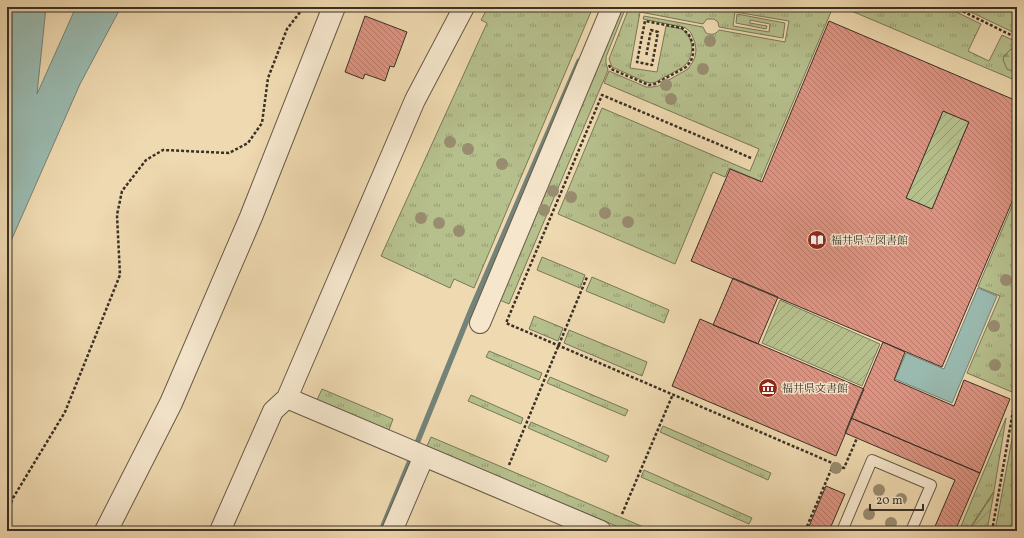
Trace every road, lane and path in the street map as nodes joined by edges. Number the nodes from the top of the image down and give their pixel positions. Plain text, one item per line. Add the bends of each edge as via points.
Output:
1 (304, 7) edge
2 (334, 7) edge
3 (464, 7) edge
4 (612, 7) edge
5 (955, 7) edge
6 (1017, 38) edge
7 (646, 57) dead end
8 (607, 61) dead end
9 (751, 158) dead end
10 (587, 277) dead end
11 (480, 323) dead end
12 (558, 346) junction
13 (1017, 390) edge
14 (673, 394) junction
15 (287, 398) junction
16 (857, 438) dead end
17 (416, 453) junction
18 (834, 463) junction
19 (508, 465) dead end
20 (7, 512) edge
21 (622, 514) dead end
22 (106, 531) edge
23 (220, 531) edge
24 (392, 531) edge
25 (601, 531) edge
26 (805, 531) edge
27 (842, 531) edge
28 (911, 531) edge
29 (992, 531) edge

1 - 20 path via 287,29 268,78 262,124 248,143 229,153 163,150 146,160 122,191 117,215 120,275 65,412
2 - 22 street via 251,217 171,403
3 - 15 street via 415,100
4 - 11 street
5 - 6 path
7 - 8 path via 651,30 658,32 652,65 637,62 645,21 682,28 692,39 694,52 686,67 655,84 646,84 611,69
9 - 12 path via 602,95 506,323
10 - 12 path
12 - 14 path
12 - 19 path
13 - 29 path
14 - 18 path
14 - 21 path
15 - 17 street
15 - 23 street via 273,411
16 - 18 path via 844,468
17 - 24 street
17 - 25 street
18 - 26 path
27 - 28 lane via 872,460 931,485

